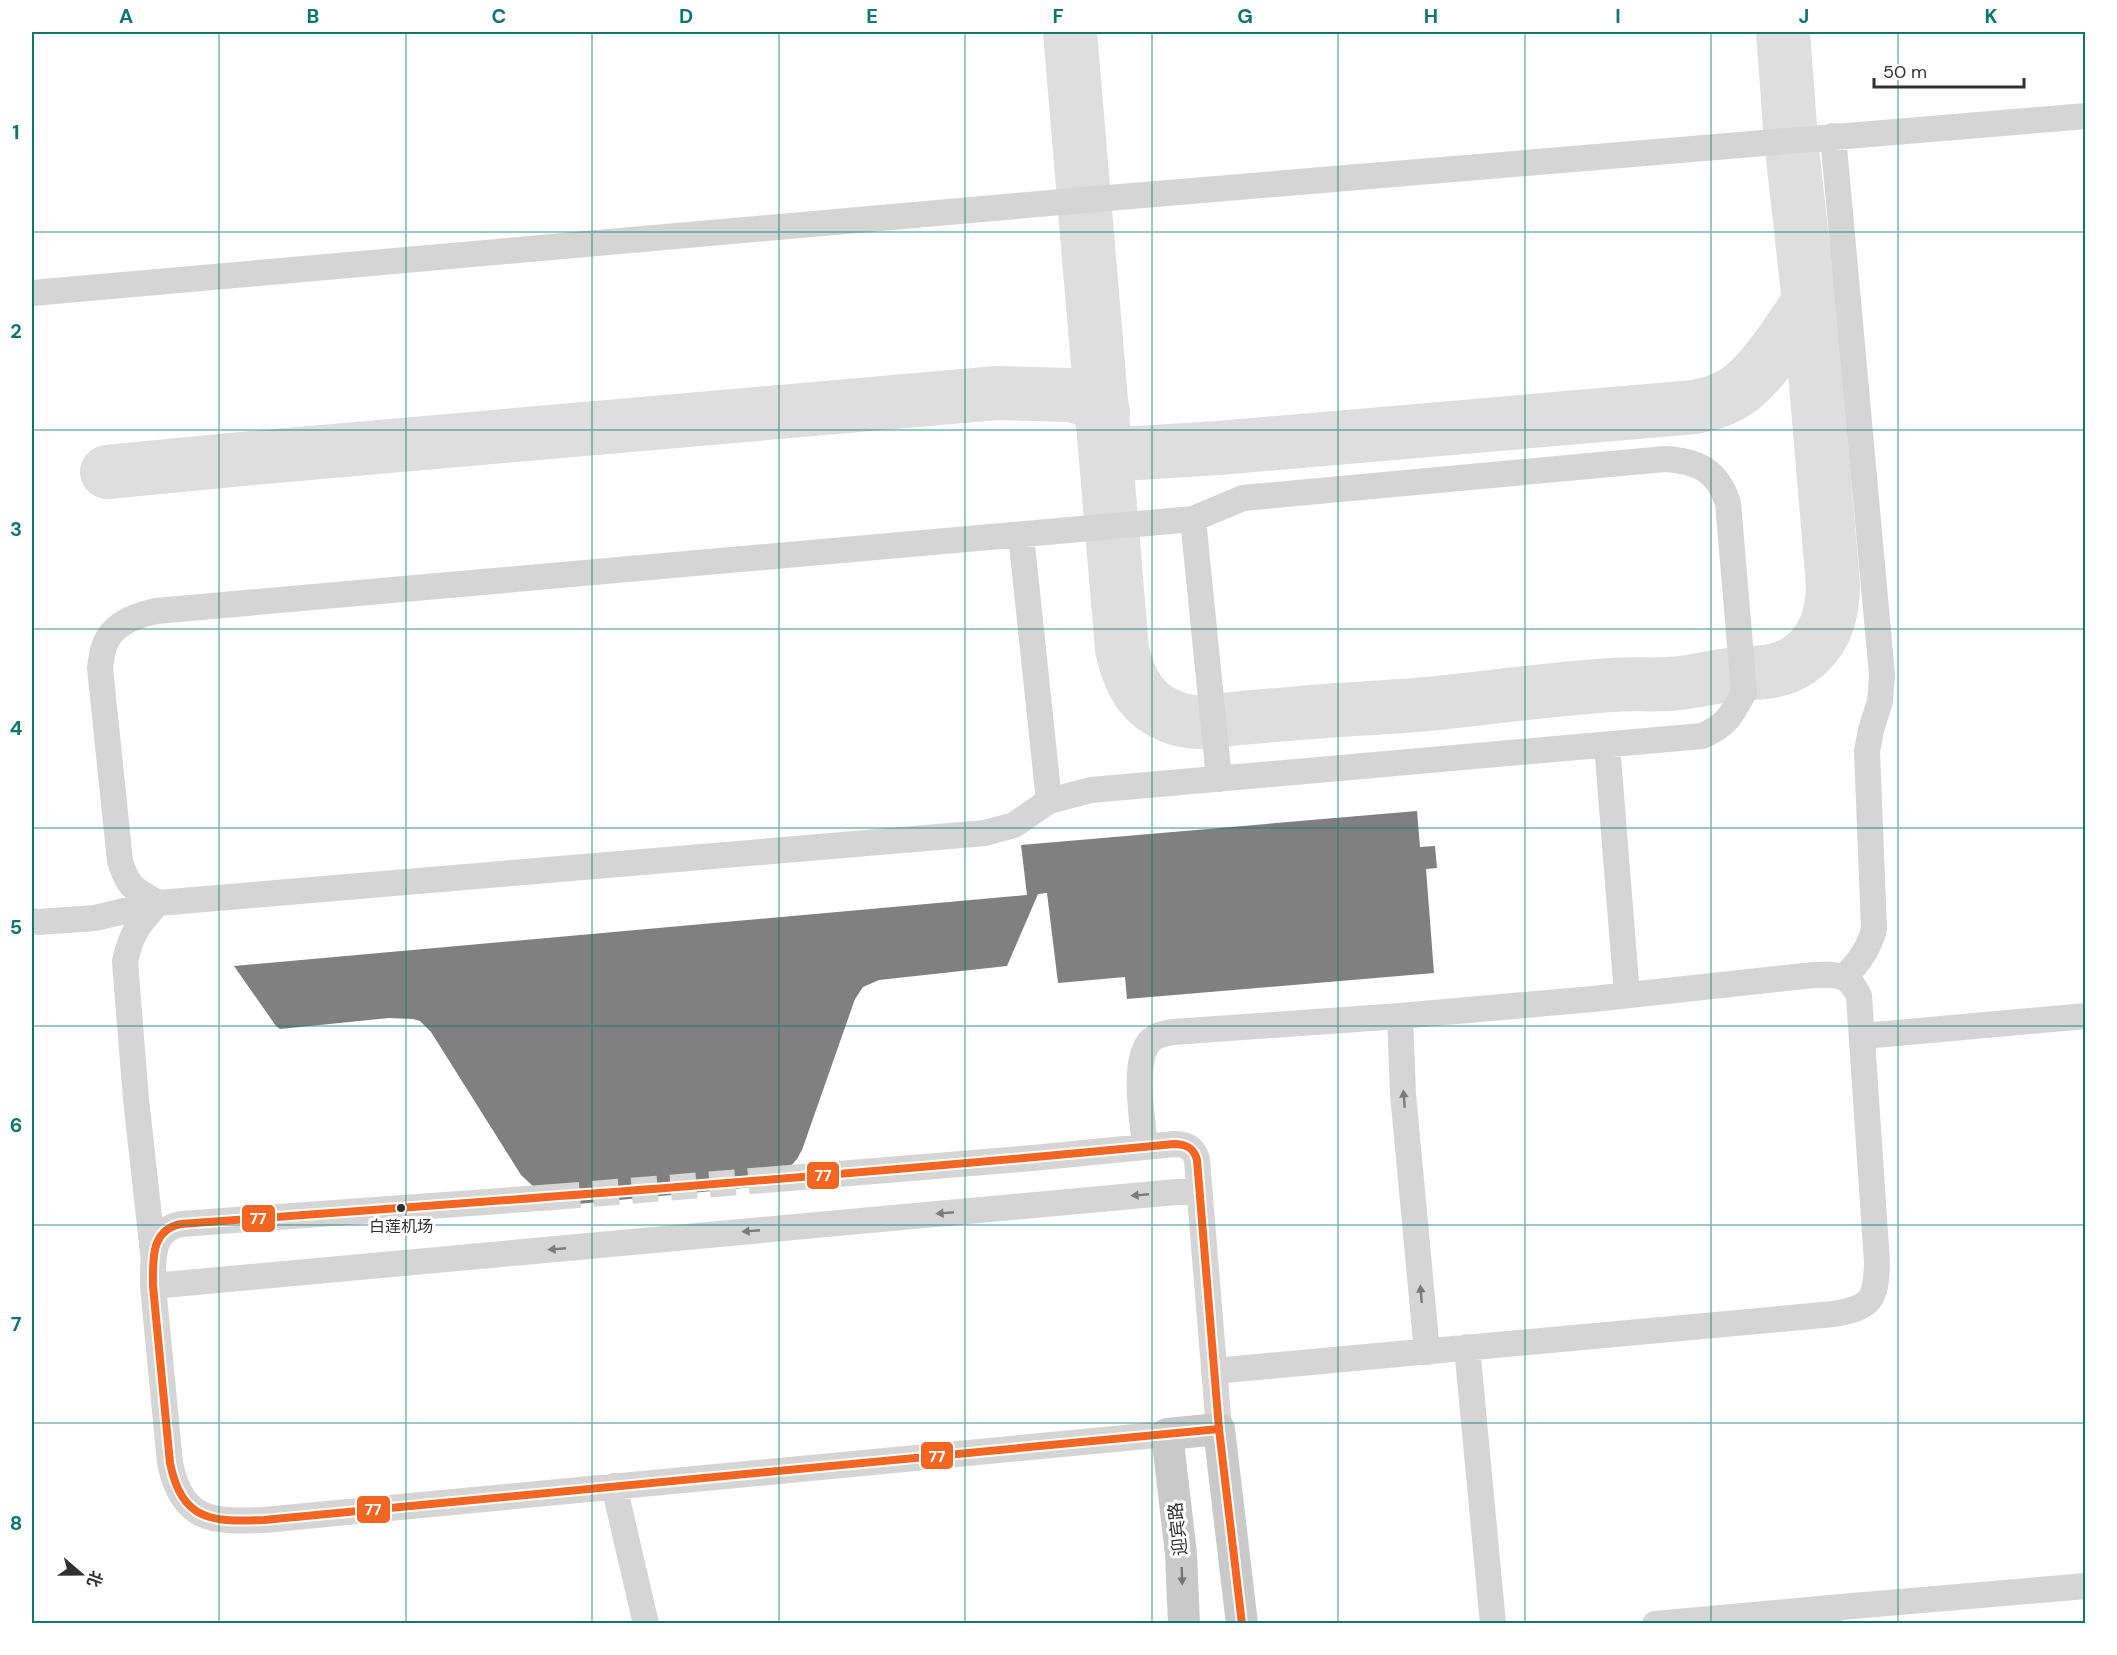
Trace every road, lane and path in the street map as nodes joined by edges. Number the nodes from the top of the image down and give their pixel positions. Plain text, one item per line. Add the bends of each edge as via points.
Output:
1 (2085, 116) edge
2 (1833, 136) junction
3 (32, 293) edge
4 (1193, 519) junction
5 (1021, 535) junction
6 (1608, 745) junction
7 (1219, 779) junction
8 (1048, 801) junction
9 (158, 903) junction
10 (32, 921) edge
11 (1844, 977) junction
12 (1627, 995) junction
13 (1400, 1016) junction
14 (2085, 1016) edge
15 (1863, 1036) junction
16 (1145, 1147) junction
17 (777, 1179) tunnel mouth
18 (1198, 1190) junction
19 (554, 1197) tunnel mouth
20 (153, 1259) junction
21 (153, 1286) junction
22 (1467, 1347) junction
23 (1427, 1352) junction
24 (1214, 1371) junction
25 (1219, 1429) junction
26 (1167, 1434) junction
27 (614, 1486) junction
28 (2085, 1586) edge
29 (1830, 1616) edge
30 (1687, 1622) edge
31 (646, 1623) edge
32 (1184, 1623) edge
33 (1242, 1623) edge
34 (1493, 1623) edge
35 (1655, 1623) edge

1 - 2 street
2 - 3 street
2 - 11 street via 1882,675 1880,701 1867,751 1874,929 1859,963
4 - 5 street
4 - 6 street via 1243,498 1665,459 1683,460 1708,471 1722,486 1728,503 1744,692 1733,714 1719,728 1702,736
4 - 7 street
5 - 8 street
5 - 9 street via 137,615 118,627 105,642 100,668 120,861 125,879
6 - 7 street
6 - 12 street
7 - 8 street via 1091,790
8 - 9 street via 1014,825 985,833
9 - 10 street via 95,918
9 - 20 street via 138,925 125,963
11 - 12 street via 1814,975
11 - 15 street via 1859,996
12 - 13 street
13 - 16 street via 1160,1035 1151,1040 1142,1059
23 -> 13 street via 1403,1094
14 - 15 street
15 - 22 street via 1877,1262 1874,1291 1865,1305 1834,1314
16 - 17 street
16 - 18 street via 1180,1144 1192,1149 1197,1160
18 -> 21 street
18 - 24 street
19 - 20 street via 181,1224 161,1234
20 - 21 street
21 - 27 street via 174,1481 181,1496 211,1519 264,1520
22 - 23 street
22 - 34 street
23 - 24 street
24 - 25 street
25 - 26 main road
25 - 33 main road
26 - 27 street
26 -> 32 main road, 迎宾路 via 1181,1554
27 - 31 street
28 - 29 street
29 - 30 street
30 - 35 street

